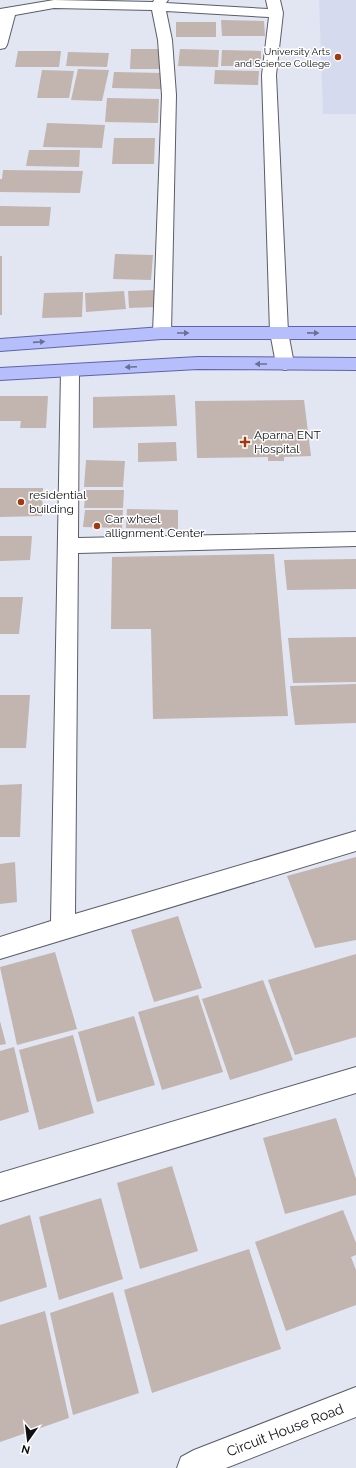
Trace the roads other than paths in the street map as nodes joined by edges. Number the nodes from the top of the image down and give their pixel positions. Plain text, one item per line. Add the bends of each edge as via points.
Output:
1 (52, 2) edge
2 (160, 3) edge
3 (274, 6) edge
4 (5, 13) edge
5 (0, 45) edge
6 (279, 332) junction
7 (162, 333) junction
8 (356, 334) edge
9 (0, 345) edge
10 (285, 364) junction
11 (356, 364) edge
12 (70, 370) junction
13 (0, 374) edge
14 (356, 538) edge
15 (69, 546) junction
16 (356, 841) edge
17 (63, 929) junction
18 (0, 948) edge
19 (356, 1080) edge
20 (0, 1187) edge
21 (356, 1402) edge
22 (192, 1468) edge

1 - 2 street
1 - 4 street
2 - 3 street
2 - 7 street via 169,96
3 - 6 street via 269,75
4 - 5 street
7 -> 6 main road
6 -> 8 main road
6 - 10 street
9 -> 7 main road
10 - 11 main road
10 -> 12 main road via 198,363
12 - 13 main road
12 - 15 street
14 - 15 street
15 - 17 street
16 - 17 street
17 - 18 street
19 - 20 street
21 - 22 street, Circuit House Road

